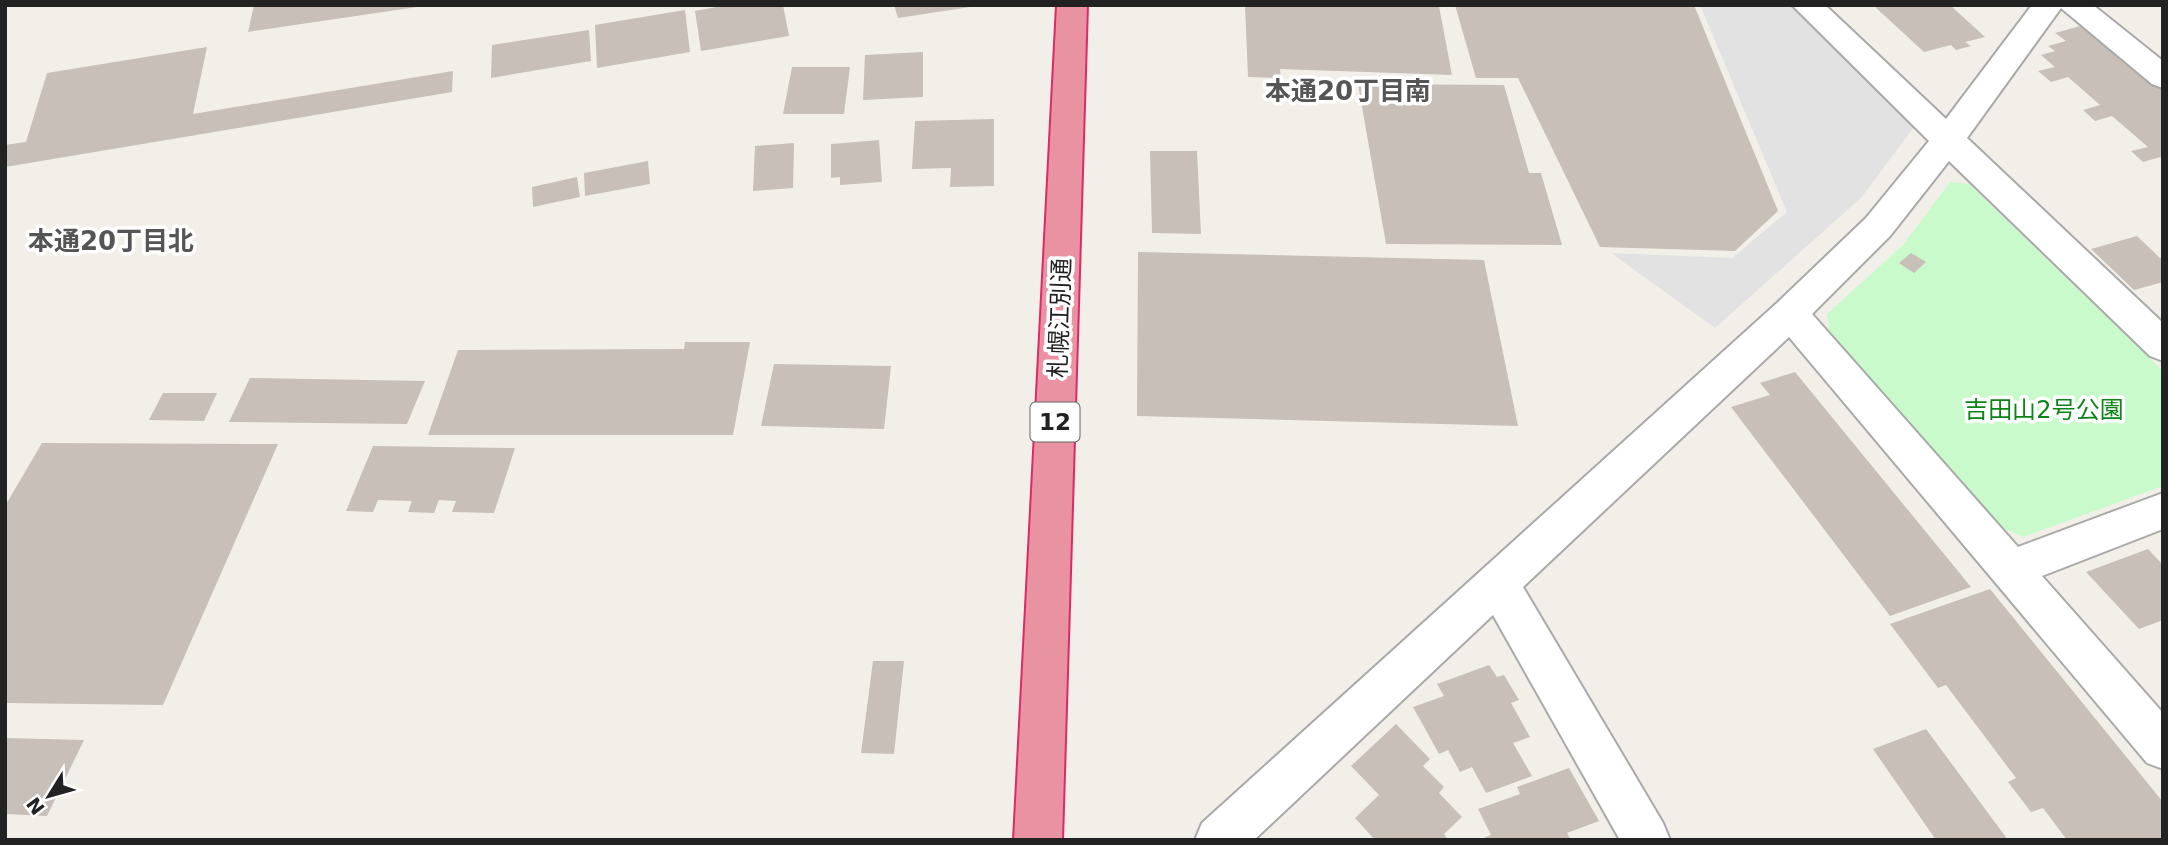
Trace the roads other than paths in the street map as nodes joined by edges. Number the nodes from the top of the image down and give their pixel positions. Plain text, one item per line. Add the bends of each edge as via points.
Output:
1 (1072, 5) edge
2 (1807, 5) edge
3 (2048, 5) edge
4 (2074, 5) edge
5 (2163, 77) edge
6 (1948, 140) junction
7 (1790, 313) junction
8 (2163, 346) edge
9 (2163, 511) edge
10 (2010, 569) junction
11 (1497, 582) junction
12 (2163, 747) edge
13 (1038, 840) edge
14 (1219, 840) edge
15 (1646, 840) edge

1 - 13 highway, 札幌江別通 / 12
2 - 6 street
3 - 6 street
4 - 5 street
6 - 7 street via 1878,228
6 - 8 street
7 - 10 street
7 - 11 street
9 - 10 street
10 - 12 street
11 - 14 street
11 - 15 street

